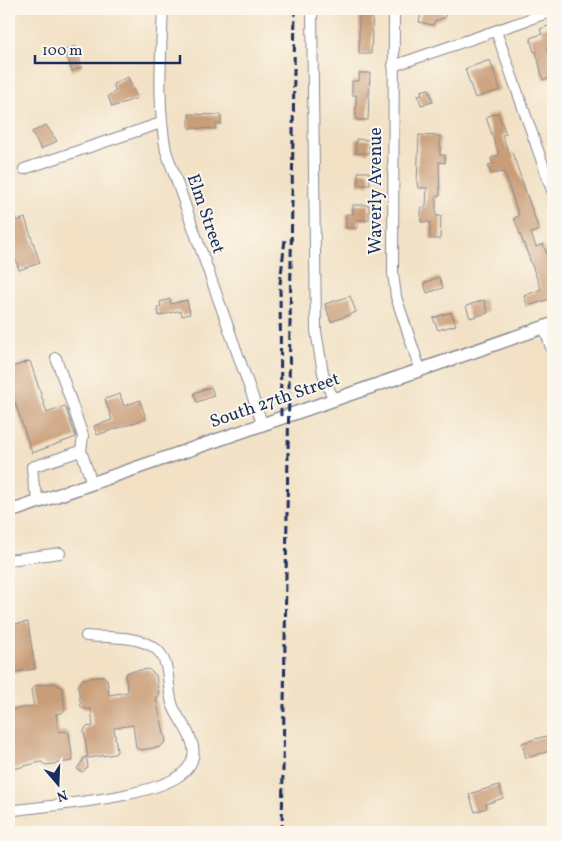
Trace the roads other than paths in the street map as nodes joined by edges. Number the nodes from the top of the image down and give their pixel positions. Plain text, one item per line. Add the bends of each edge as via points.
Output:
1 (162, 9) edge
2 (312, 9) edge
3 (394, 9) edge
4 (553, 11) edge
5 (496, 31) junction
6 (393, 66) junction
7 (161, 122) junction
8 (24, 169) dead end
9 (553, 193) edge
10 (549, 326) edge
11 (553, 353) edge
12 (56, 358) dead end
13 (420, 369) junction
14 (333, 399) junction
15 (262, 423) junction
16 (81, 451) junction
17 (92, 483) junction
18 (40, 502) junction
19 (9, 512) edge
20 (60, 553) dead end
21 (9, 560) edge
22 (86, 636) dead end
23 (9, 811) edge

1 - 7 street, Elm Street
2 - 14 street via 316,331 323,373
3 - 6 street, Waverly Avenue
4 - 5 street
5 - 6 street
5 - 9 street
6 - 13 street, Waverly Avenue via 392,273 396,297
7 - 8 street
7 - 15 street, Elm Street via 166,151
10 - 11 street
10 - 13 main road, South 27th Street
12 - 16 street via 83,436
13 - 14 main road, South 27th Street
14 - 15 main road, South 27th Street
15 - 17 main road, South 27th Street
16 - 17 street
16 - 18 street via 32,467 34,487
17 - 18 main road, South 27th Street
18 - 19 main road, South 27th Street
20 - 21 street
22 - 23 street via 142,641 158,650 165,663 172,704 193,745 192,762 169,782 136,792

